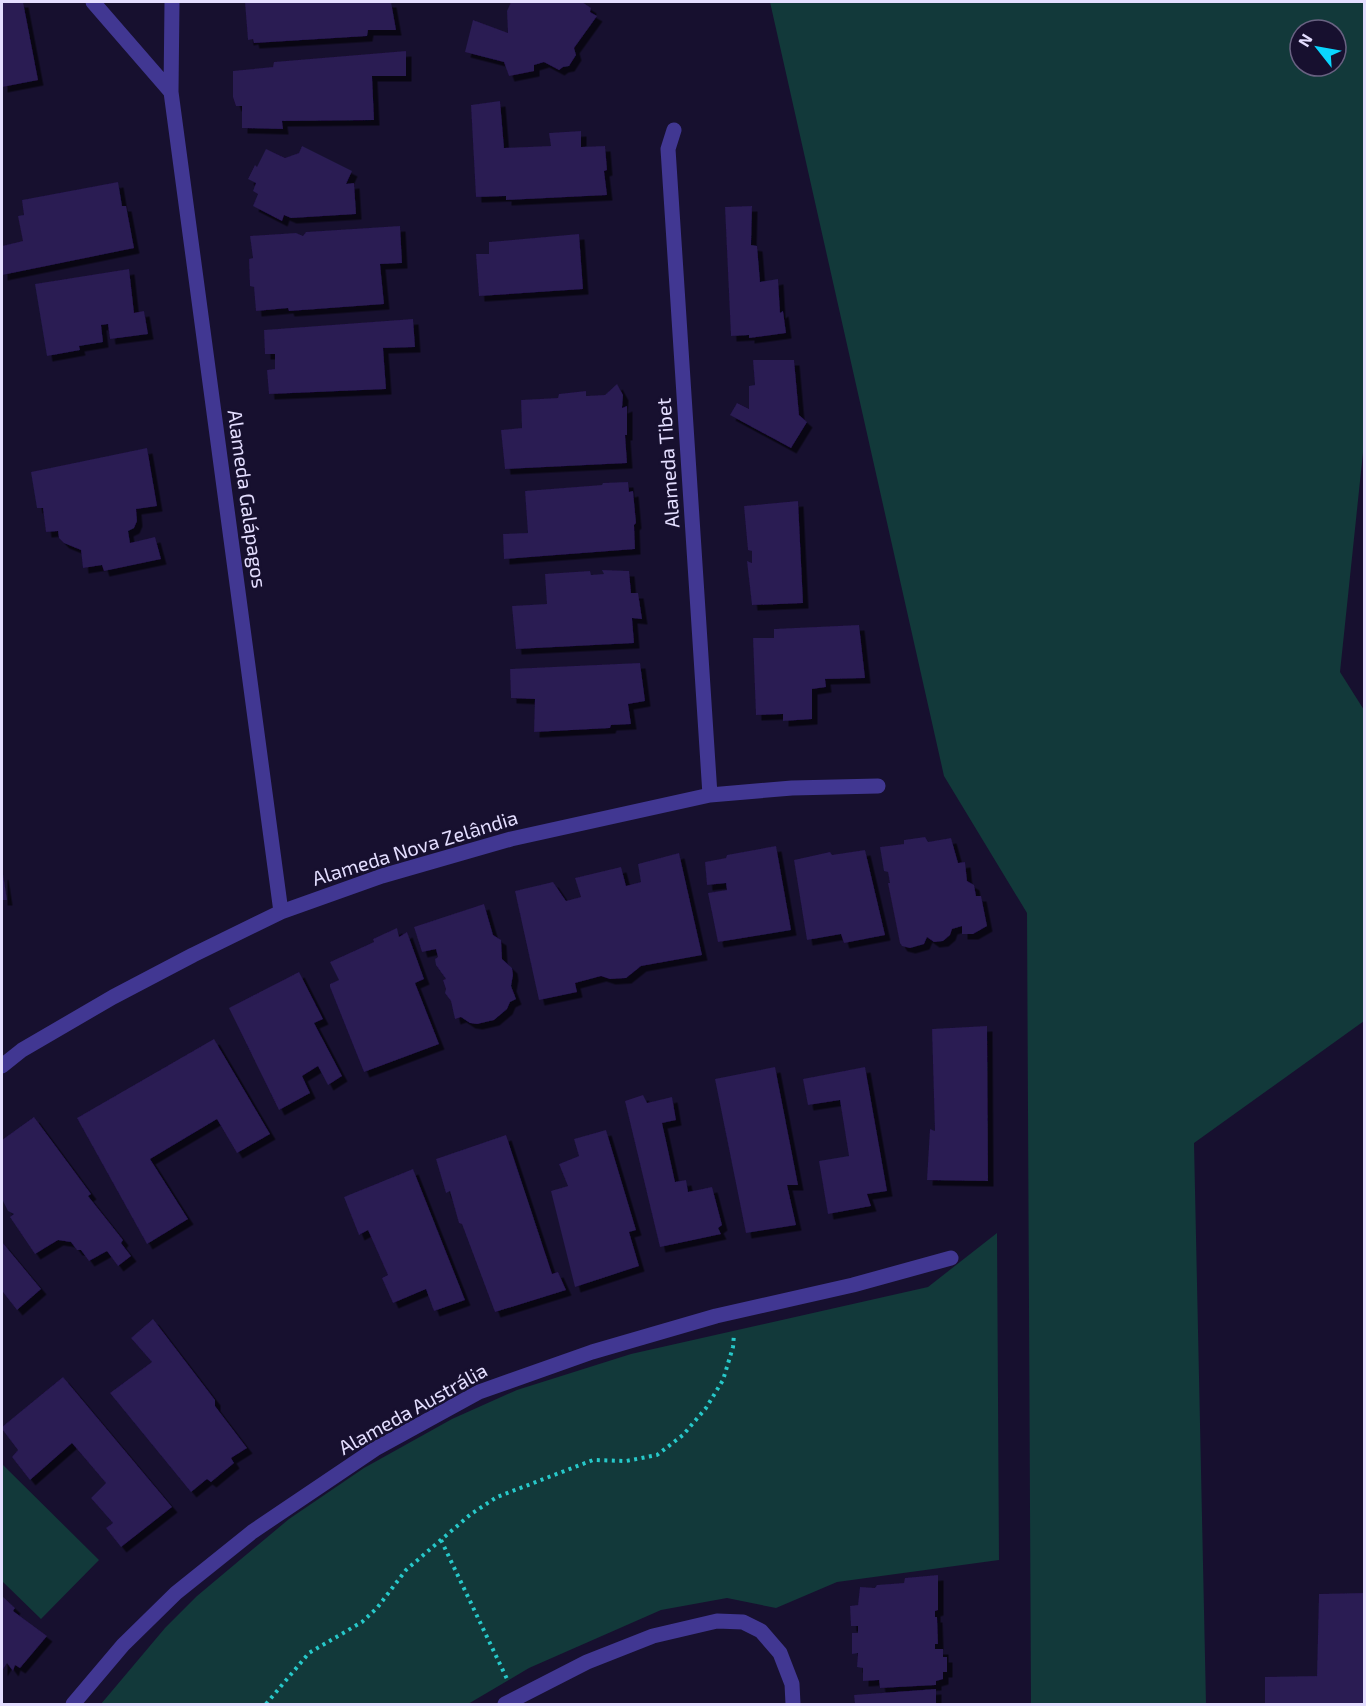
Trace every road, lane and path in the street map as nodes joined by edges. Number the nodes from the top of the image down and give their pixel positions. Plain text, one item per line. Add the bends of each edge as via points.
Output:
1 (93, 2) edge
2 (172, 2) edge
3 (171, 92) junction
4 (674, 130) dead end
5 (878, 786) dead end
6 (710, 795) junction
7 (281, 912) junction
8 (2, 1066) edge
9 (951, 1257) dead end
10 (736, 1311) junction
11 (441, 1540) junction
12 (511, 1702) edge
13 (73, 1704) edge
14 (266, 1704) edge
15 (793, 1704) edge

1 - 3 street
2 - 3 street, Alameda Galápagos
3 - 7 street, Alameda Galápagos
4 - 6 street, Alameda Tibet via 669,149
5 - 6 street, Alameda Nova Zelândia
6 - 7 street, Alameda Nova Zelândia via 511,839 382,876
7 - 8 street, Alameda Nova Zelândia via 113,997 22,1050
9 - 10 street, Alameda Austrália via 853,1285
10 - 11 path via 733,1347 723,1380 683,1435 657,1455 626,1461 592,1460 506,1493 471,1514
10 - 13 street, Alameda Austrália via 592,1352 479,1392 375,1449 252,1532 176,1593 123,1645
11 - 12 path
11 - 14 path via 406,1570 362,1622 309,1653
12 - 15 street via 587,1662 642,1641 717,1621 743,1622 761,1631 780,1653 792,1684

